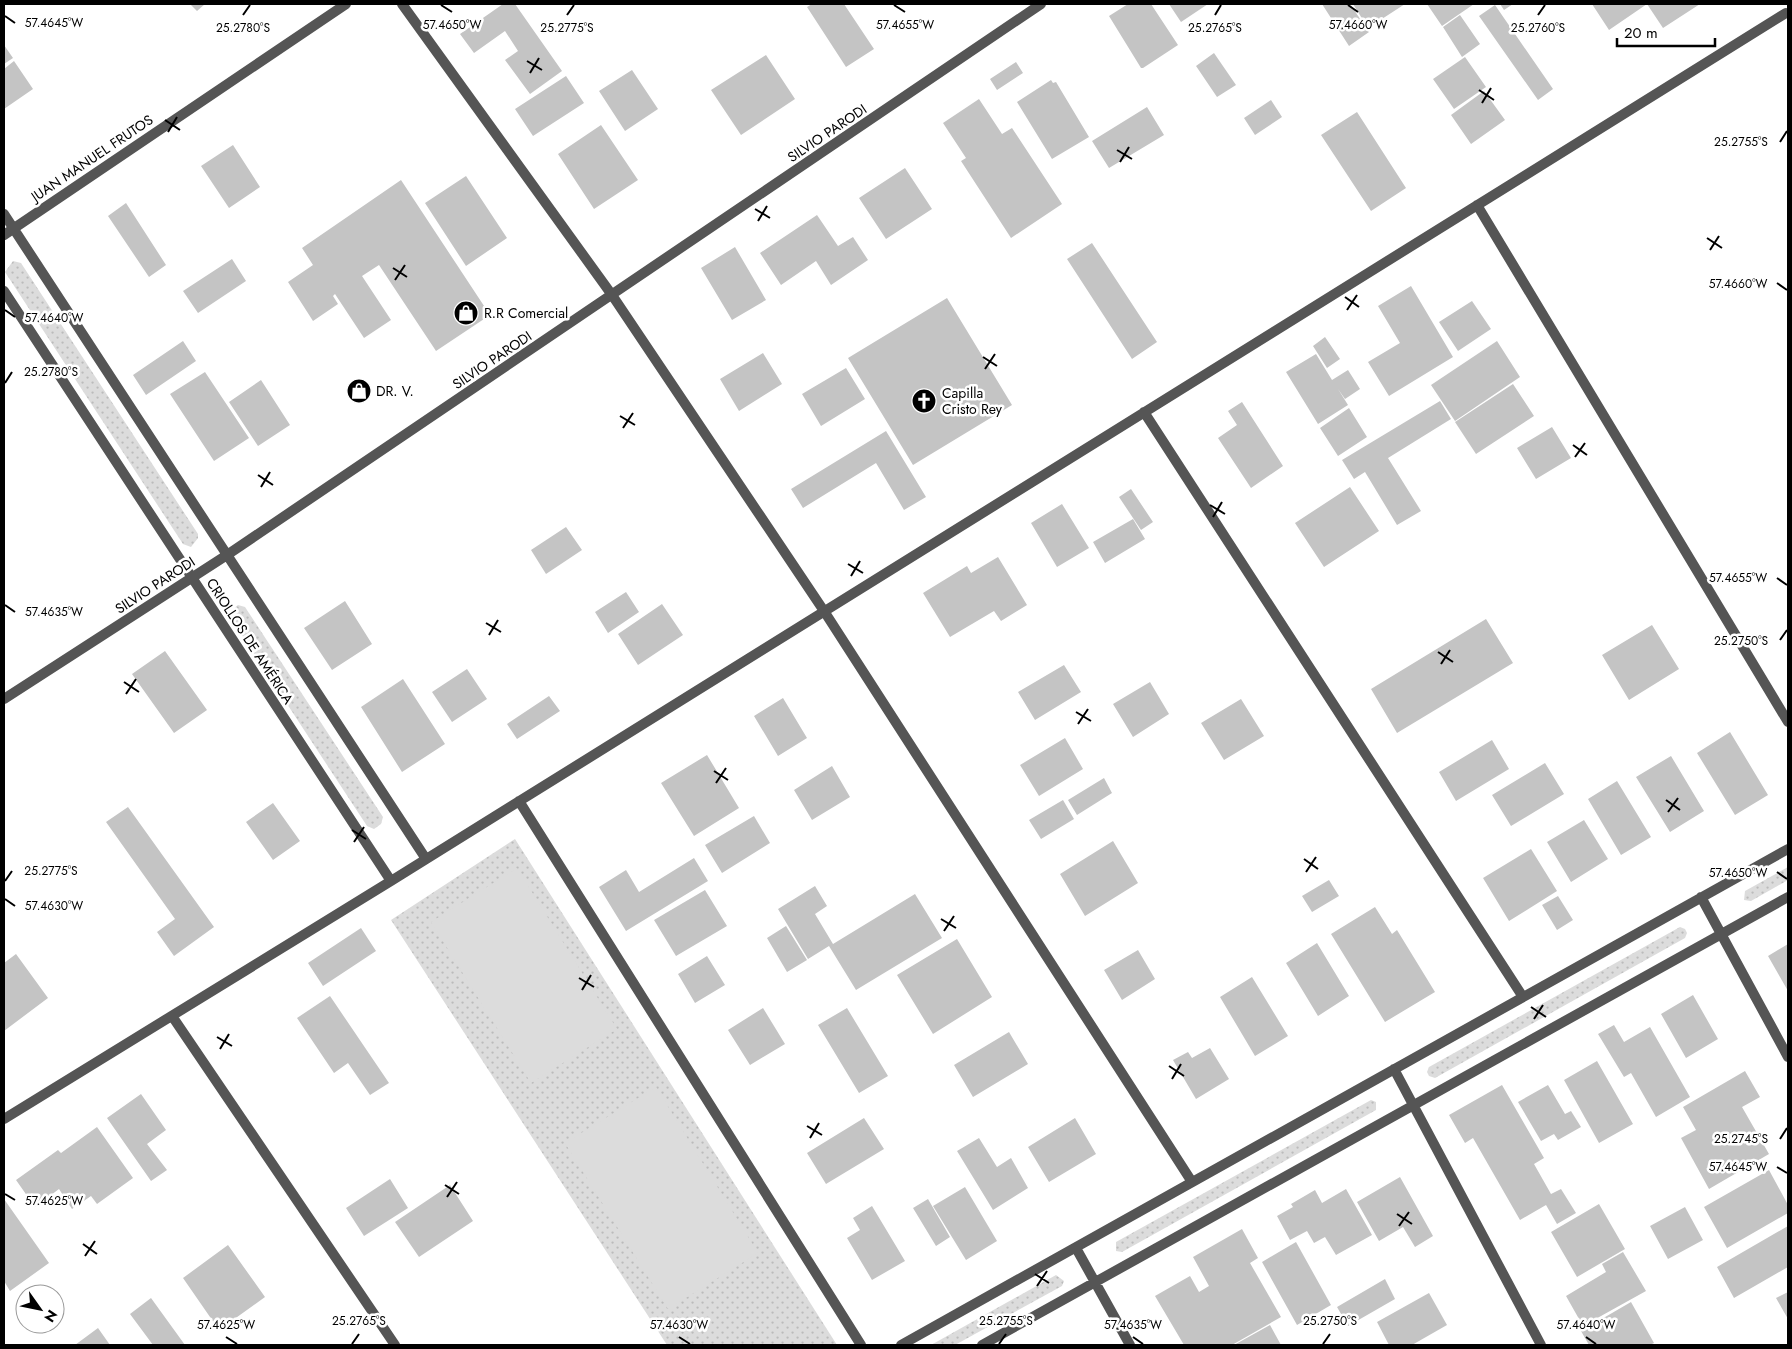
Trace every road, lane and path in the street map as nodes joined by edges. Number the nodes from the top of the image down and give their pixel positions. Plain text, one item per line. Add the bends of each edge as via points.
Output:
1 (346, 4) edge
2 (402, 4) edge
3 (1041, 4) edge
4 (1785, 11) edge
5 (1477, 205) junction
6 (4, 214) edge
7 (13, 228) junction
8 (4, 235) edge
9 (4, 291) edge
10 (612, 296) junction
11 (1144, 412) junction
12 (227, 555) junction
13 (192, 578) junction
14 (824, 611) junction
15 (4, 699) edge
16 (1788, 722) edge
17 (519, 801) junction
18 (1788, 848) edge
19 (426, 859) junction
20 (391, 881) junction
21 (1788, 896) edge
22 (1701, 898) junction
23 (1721, 934) junction
24 (1523, 997) junction
25 (172, 1016) junction
26 (1788, 1057) edge
27 (1394, 1069) junction
28 (1413, 1106) junction
29 (4, 1119) edge
30 (1192, 1182) junction
31 (1076, 1248) junction
32 (1096, 1282) junction
33 (394, 1345) edge
34 (861, 1345) edge
35 (901, 1345) edge
36 (982, 1345) edge
37 (1130, 1345) edge
38 (1542, 1345) edge

1 - 7 street, JUAN MANUEL FRUTOS
2 - 10 street
3 - 10 street, SILVIO PARODI
4 - 5 street
5 - 11 street
5 - 16 street
6 - 7 street
7 - 8 street, JUAN MANUEL FRUTOS
7 - 12 street
9 - 13 street, CRIOLLOS DE AMÉRICA
10 - 12 street, SILVIO PARODI
10 - 14 street
11 - 14 street
11 - 24 street
12 - 13 street, SILVIO PARODI
12 - 19 street
13 - 15 street, SILVIO PARODI
13 - 20 street, CRIOLLOS DE AMÉRICA
14 - 17 street
14 - 30 street
17 - 19 street
17 - 34 street
18 - 22 street
19 - 20 street
20 - 25 street
21 - 23 street
22 - 23 street
22 - 24 street
23 - 26 street
23 - 28 street
24 - 27 street
25 - 29 street
25 - 33 street
27 - 28 street
27 - 30 street
28 - 32 street
28 - 38 street
30 - 31 street
31 - 32 street
31 - 35 street
32 - 36 street
32 - 37 street

